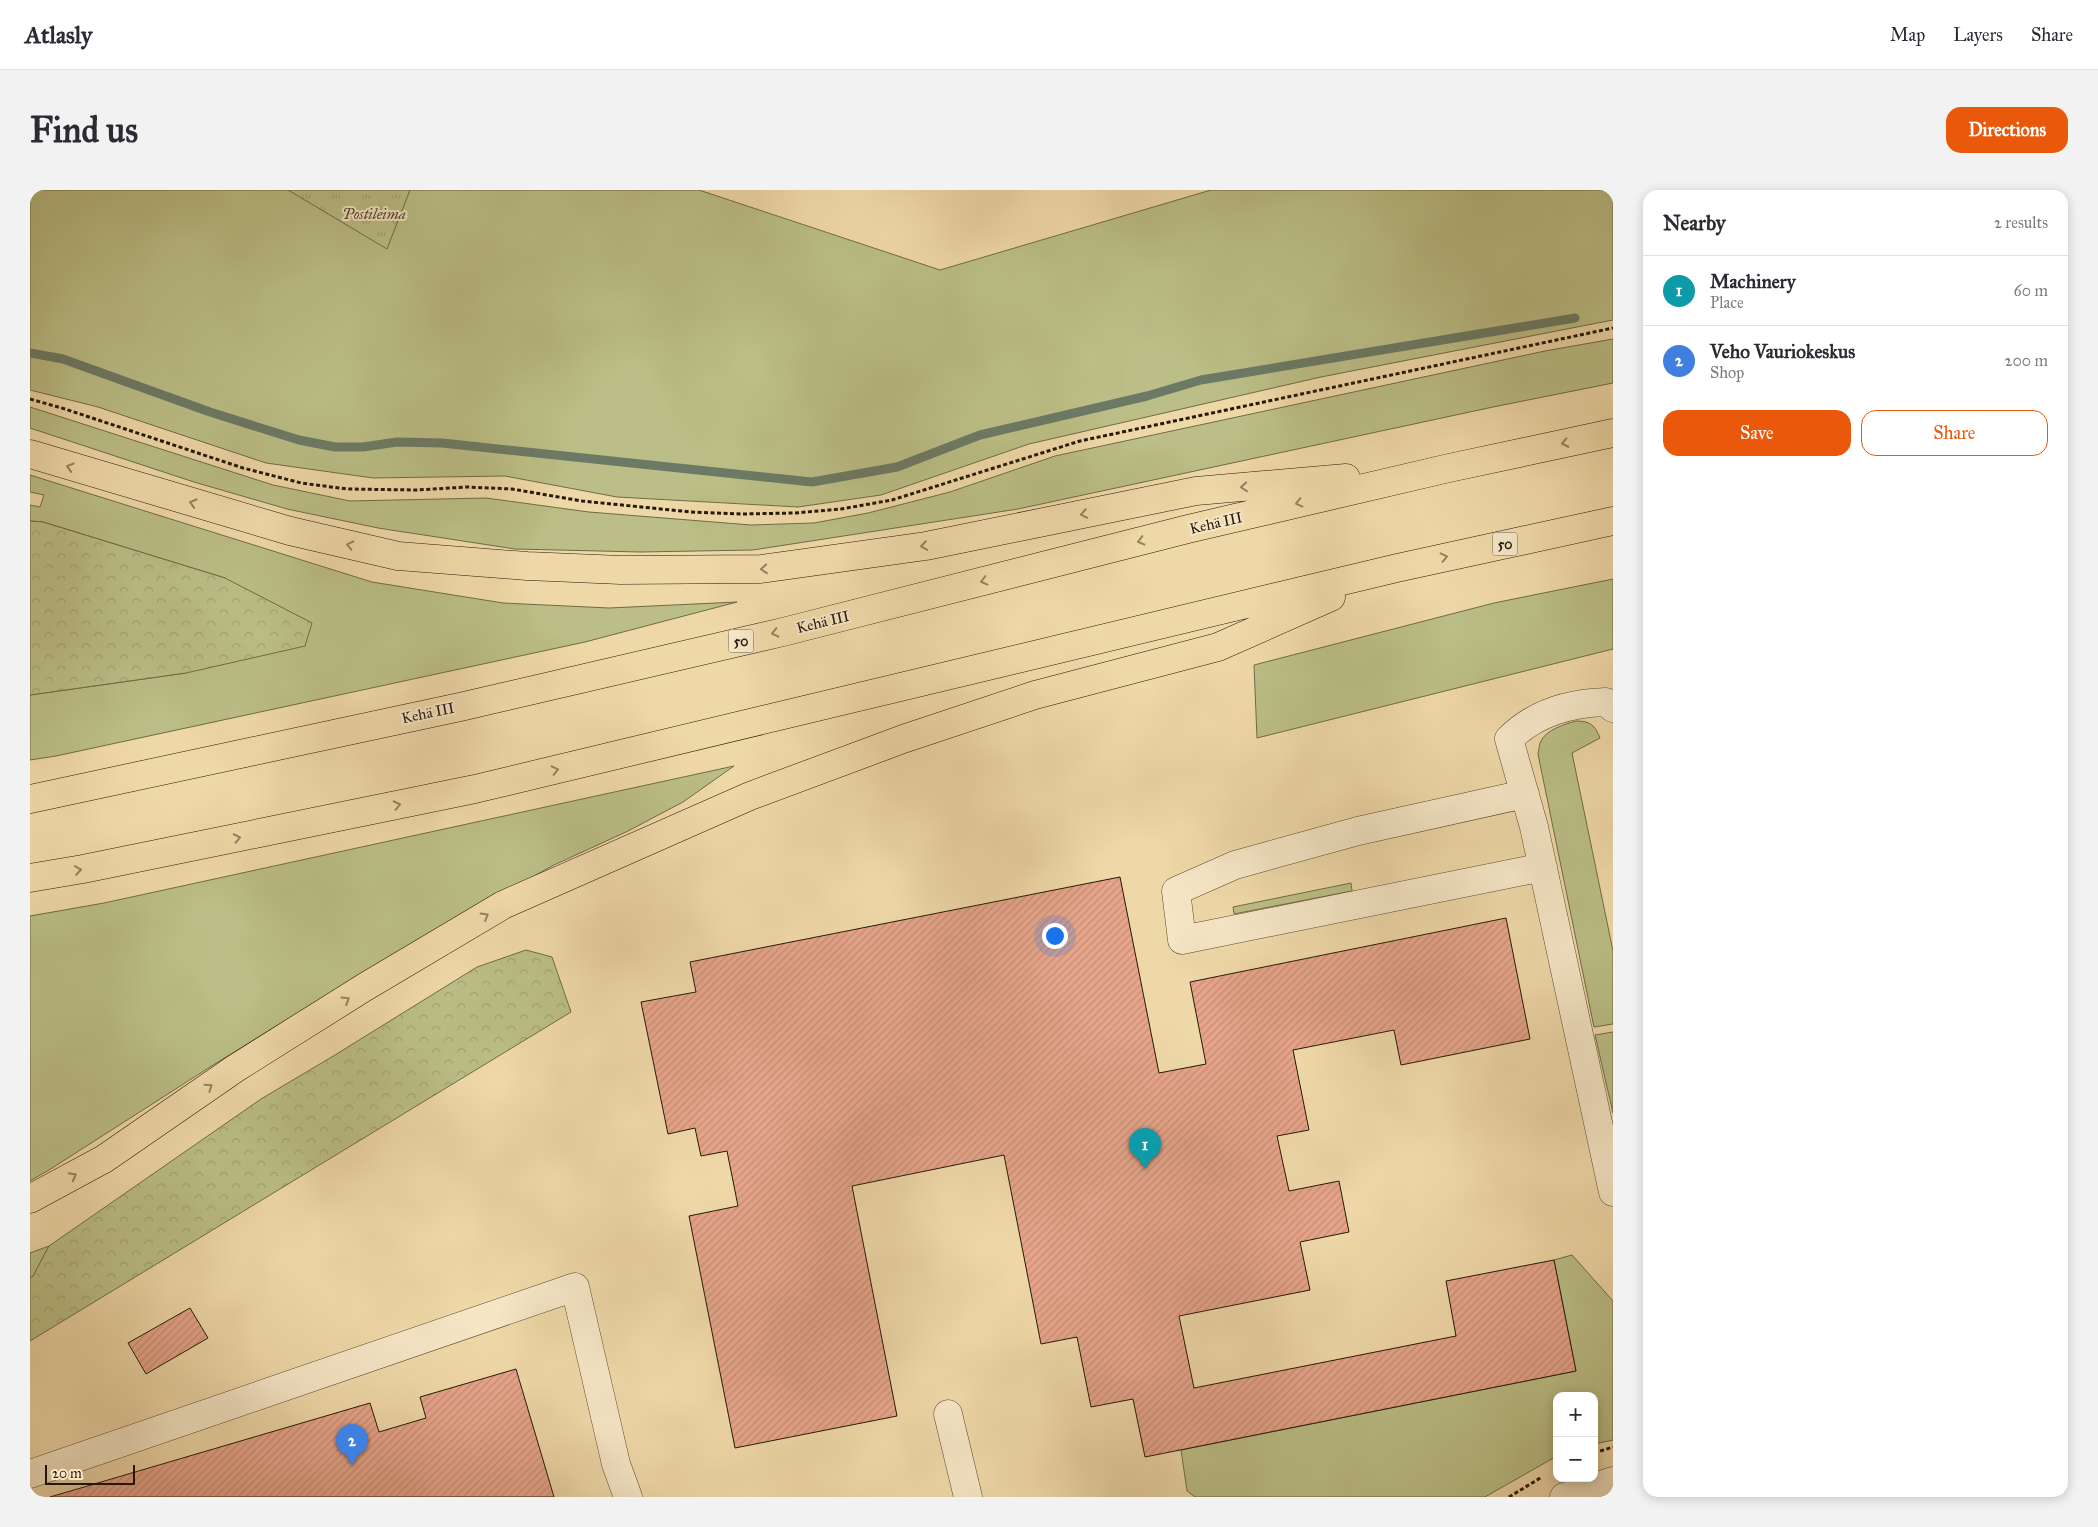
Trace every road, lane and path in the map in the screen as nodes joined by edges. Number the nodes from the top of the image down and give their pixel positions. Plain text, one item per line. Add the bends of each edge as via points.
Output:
1 (1613, 328) edge
2 (30, 400) edge
3 (1613, 433) edge
4 (30, 454) edge
5 (1449, 468) junction
6 (1613, 521) edge
7 (1397, 568) junction
8 (1613, 708) edge
9 (1525, 794) junction
10 (30, 799) edge
11 (1543, 867) junction
12 (30, 878) edge
13 (1613, 1192) edge
14 (30, 1199) edge
15 (948, 1414) dead end
16 (1613, 1447) edge
17 (1598, 1452) edge
18 (1550, 1473) dead end
19 (30, 1474) edge
20 (1613, 1481) edge
21 (628, 1497) edge
22 (968, 1497) edge
23 (1509, 1497) edge
24 (1564, 1497) edge

1 - 2 path via 1080,441 892,500 841,509 795,512 691,512 582,501 512,489 347,489 301,483 243,468
3 -> 5 highway, Kehä III / 50
5 -> 4 highway via 1196,492 926,546 761,570 621,570 398,556 290,532
5 -> 10 highway, Kehä III / 50 via 1188,529 773,634 460,707
7 -> 6 highway, 50
12 -> 7 highway, 50 via 475,789
14 -> 7 highway via 104,1159 236,1068 503,906 750,796 903,738 1035,695 1218,647
8 - 9 street via 1606,702 1586,703 1538,717 1509,738
9 - 11 street
9 - 11 street via 1358,831 1226,869 1176,891 1182,940
11 - 13 street
15 - 22 street
16 - 17 path
18 - 23 path
19 - 21 street via 575,1287 616,1464
20 - 24 street

